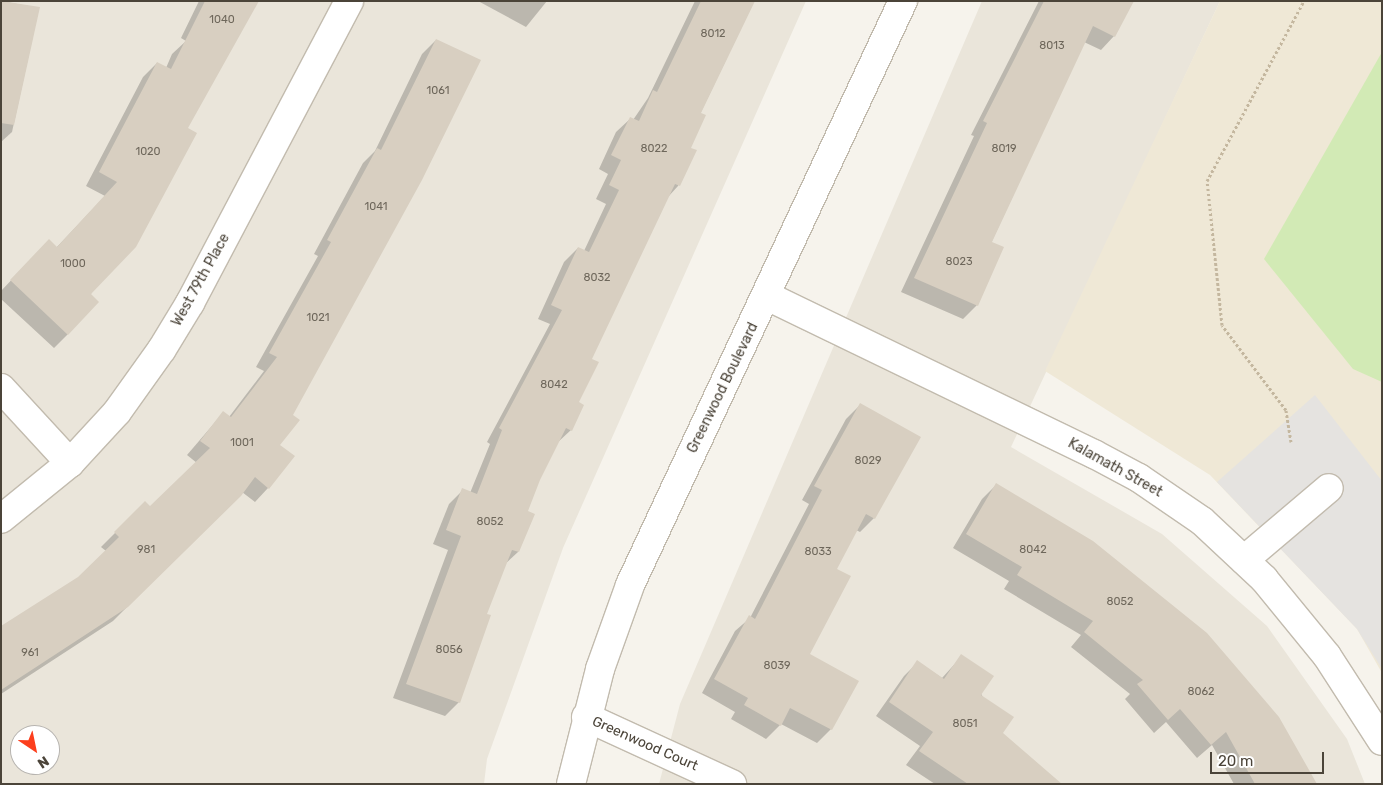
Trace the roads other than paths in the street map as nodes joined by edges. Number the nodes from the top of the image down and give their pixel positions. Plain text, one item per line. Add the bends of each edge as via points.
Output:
1 (349, 1) edge
2 (903, 1) edge
3 (767, 296) junction
4 (1, 388) edge
5 (70, 463) junction
6 (1329, 488) dead end
7 (1, 519) edge
8 (1244, 560) junction
9 (586, 717) junction
10 (1382, 741) edge
11 (571, 784) edge
12 (732, 784) edge

1 - 5 street, West 79th Place via 190,303 116,412
2 - 3 street, Greenwood Boulevard
3 - 8 street, Kalamath Street via 1139,478 1202,521
3 - 9 street, Greenwood Boulevard via 630,585
4 - 5 street
5 - 7 street, West 79th Place
6 - 8 street
8 - 10 street, Kalamath Street via 1264,579 1327,656
9 - 11 street, Greenwood Boulevard
9 - 12 street, Greenwood Court

